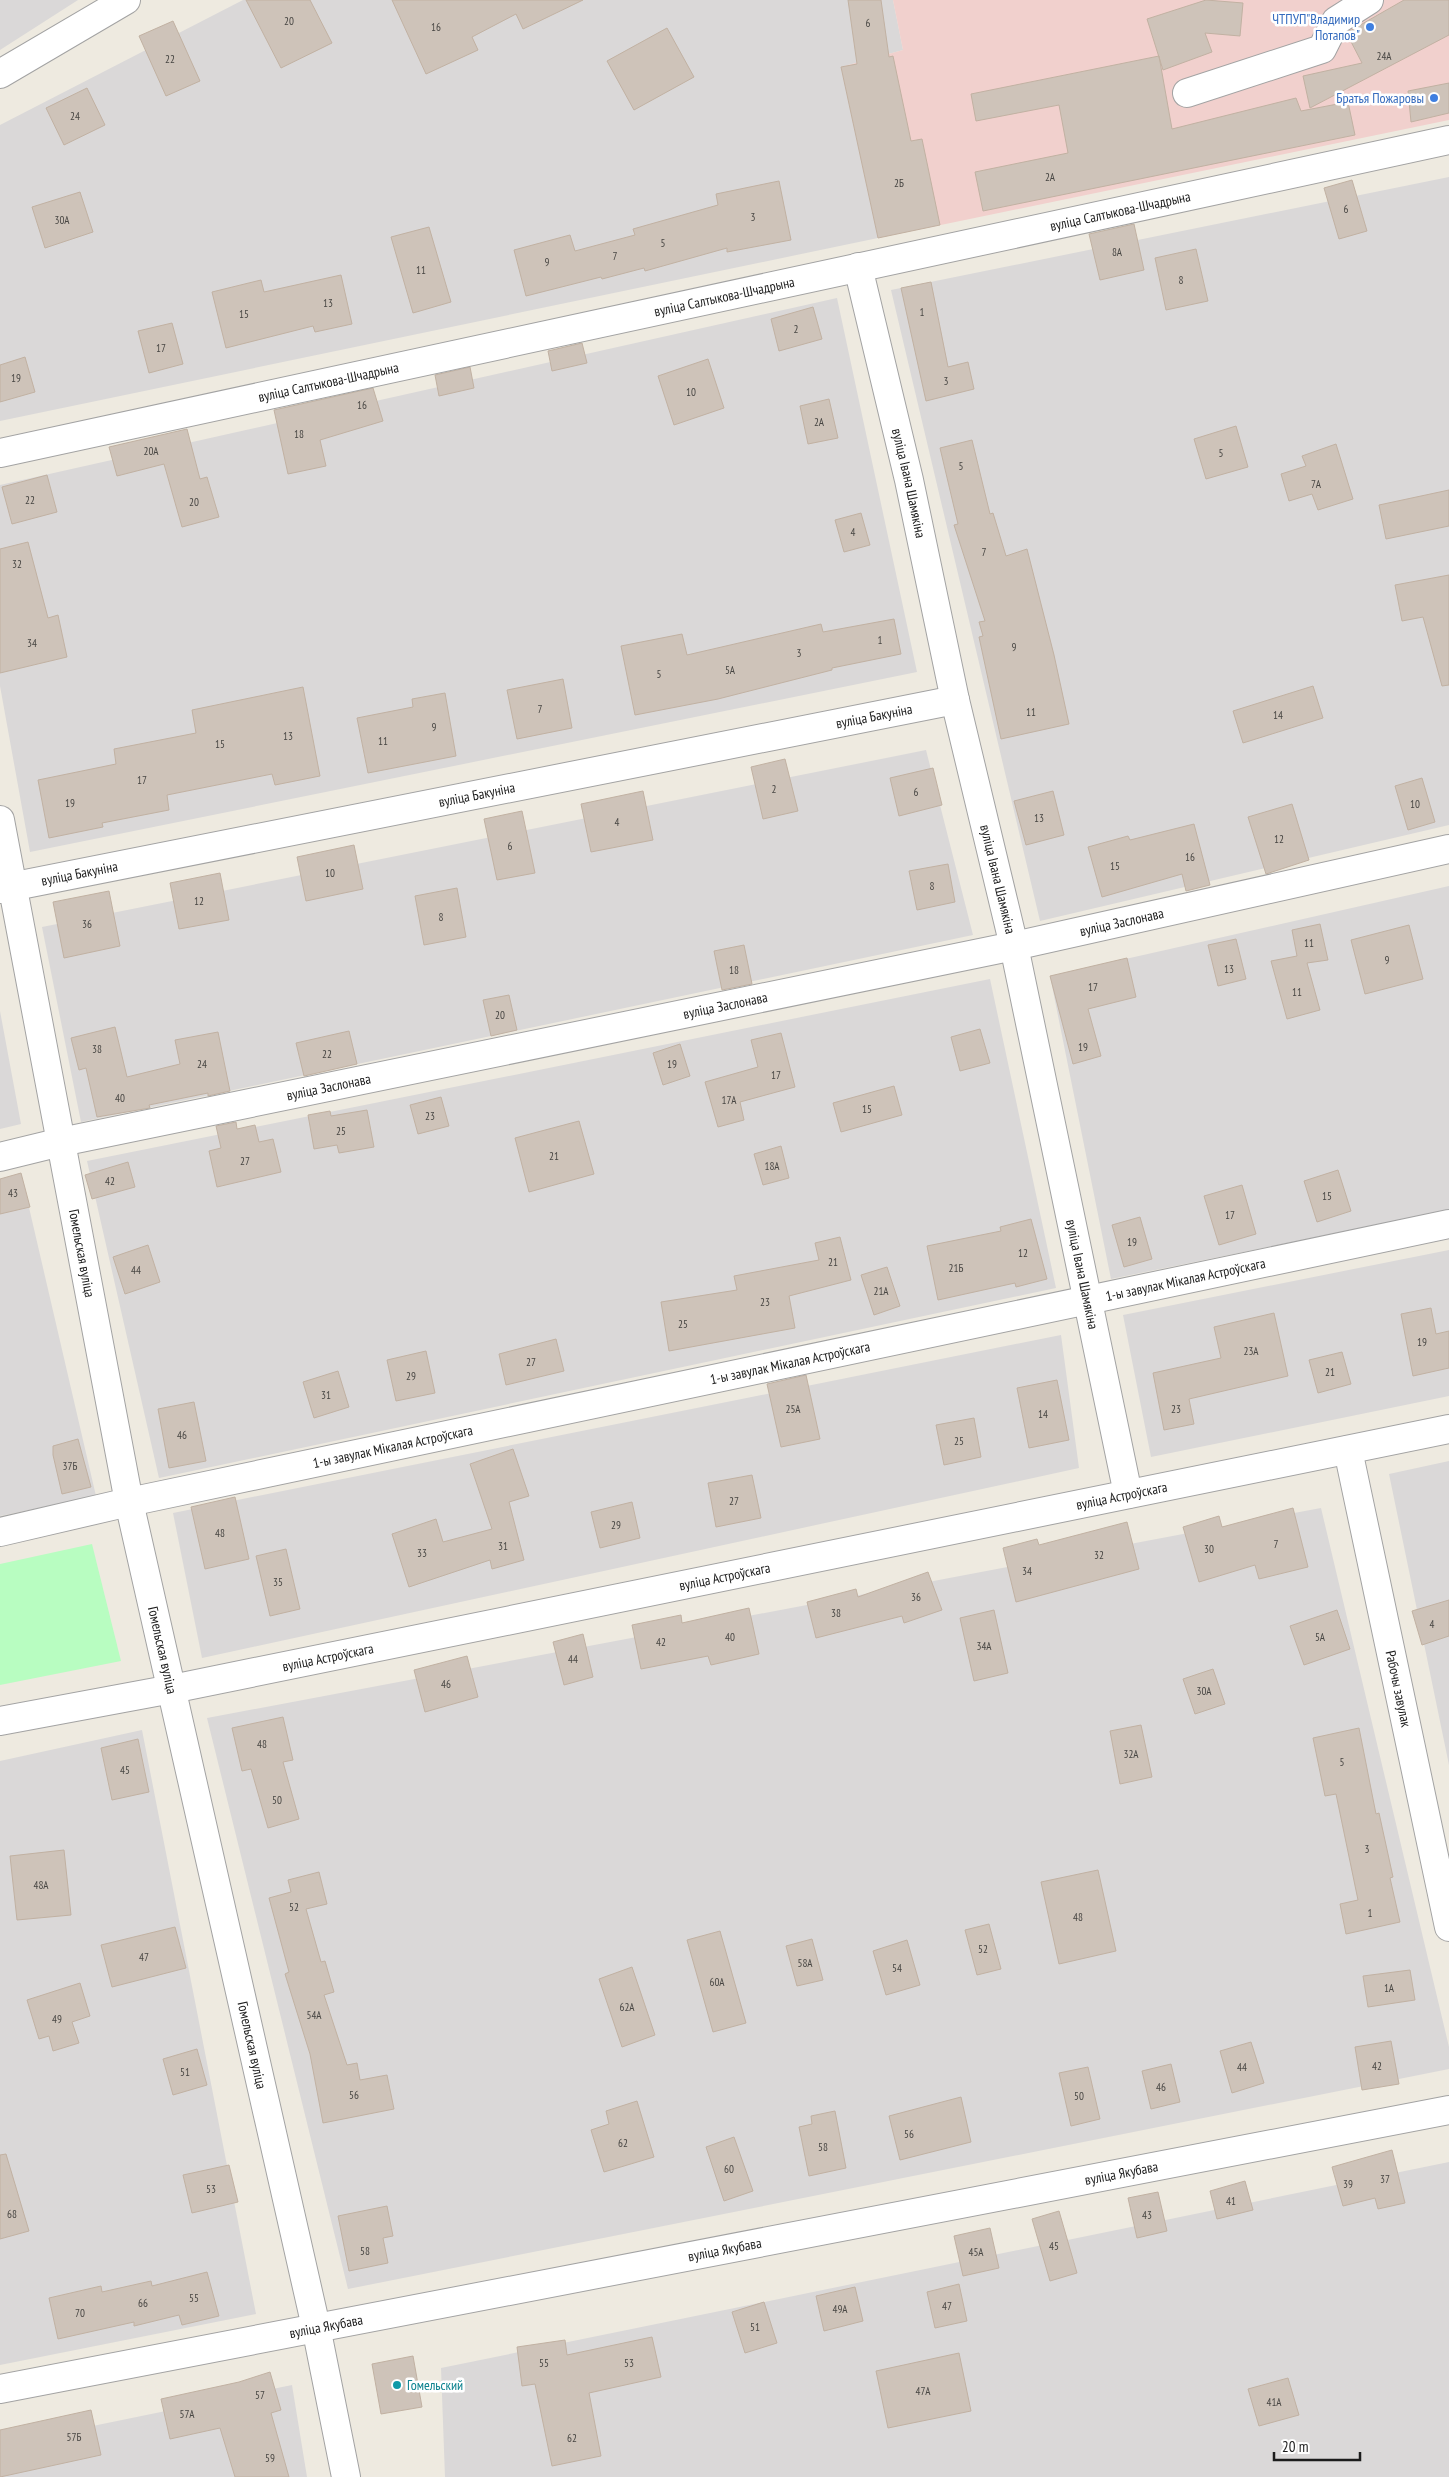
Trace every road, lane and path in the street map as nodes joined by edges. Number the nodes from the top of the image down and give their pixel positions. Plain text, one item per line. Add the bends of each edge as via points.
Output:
1 (126, 0) edge
2 (1369, 0) edge
3 (1334, 11) edge
4 (0, 74) edge
5 (1187, 93) dead end
6 (1449, 140) edge
7 (858, 267) junction
8 (0, 454) edge
9 (955, 700) junction
10 (0, 820) edge
11 (1449, 849) edge
12 (7, 888) edge
13 (1014, 946) junction
14 (61, 1142) junction
15 (0, 1157) edge
16 (1449, 1224) edge
17 (1086, 1299) junction
18 (1449, 1429) edge
19 (1348, 1450) junction
20 (1128, 1494) junction
21 (129, 1502) junction
22 (0, 1532) edge
23 (172, 1689) junction
24 (0, 1721) edge
25 (1449, 1927) edge
26 (1449, 2110) edge
27 (316, 2327) junction
28 (0, 2389) edge
29 (346, 2477) edge

1 - 4 street
2 - 3 street
3 - 5 street via 1322,49
6 - 7 street, вуліца Салтыкова-Шчадрына
7 - 8 street, вуліца Салтыкова-Шчадрына
7 - 9 street, вуліца Івана Шамякіна via 909,480
9 - 12 street, вуліца Бакуніна
9 - 13 street, вуліца Івана Шамякіна
10 - 12 street, Гомельская вуліца
11 - 13 street, вуліца Заслонава
12 - 14 street, Гомельская вуліца
13 - 14 street, вуліца Заслонава
13 - 17 street, вуліца Івана Шамякіна
14 - 15 street, вуліца Заслонава
14 - 21 street, Гомельская вуліца
16 - 17 street, 1-ы завулак Мікалая Астроўскага
17 - 20 street, вуліца Івана Шамякіна
17 - 21 street, 1-ы завулак Мікалая Астроўскага
18 - 19 street, вуліца Астроўскага
19 - 20 street, вуліца Астроўскага
19 - 25 street, Рабочы завулак
20 - 23 street, вуліца Астроўскага
21 - 22 street
21 - 23 street, Гомельская вуліца
23 - 24 street, вуліца Астроўскага
23 - 27 street, Гомельская вуліца
26 - 27 street, вуліца Якубава
27 - 28 street, вуліца Якубава
27 - 29 street, Гомельская вуліца

